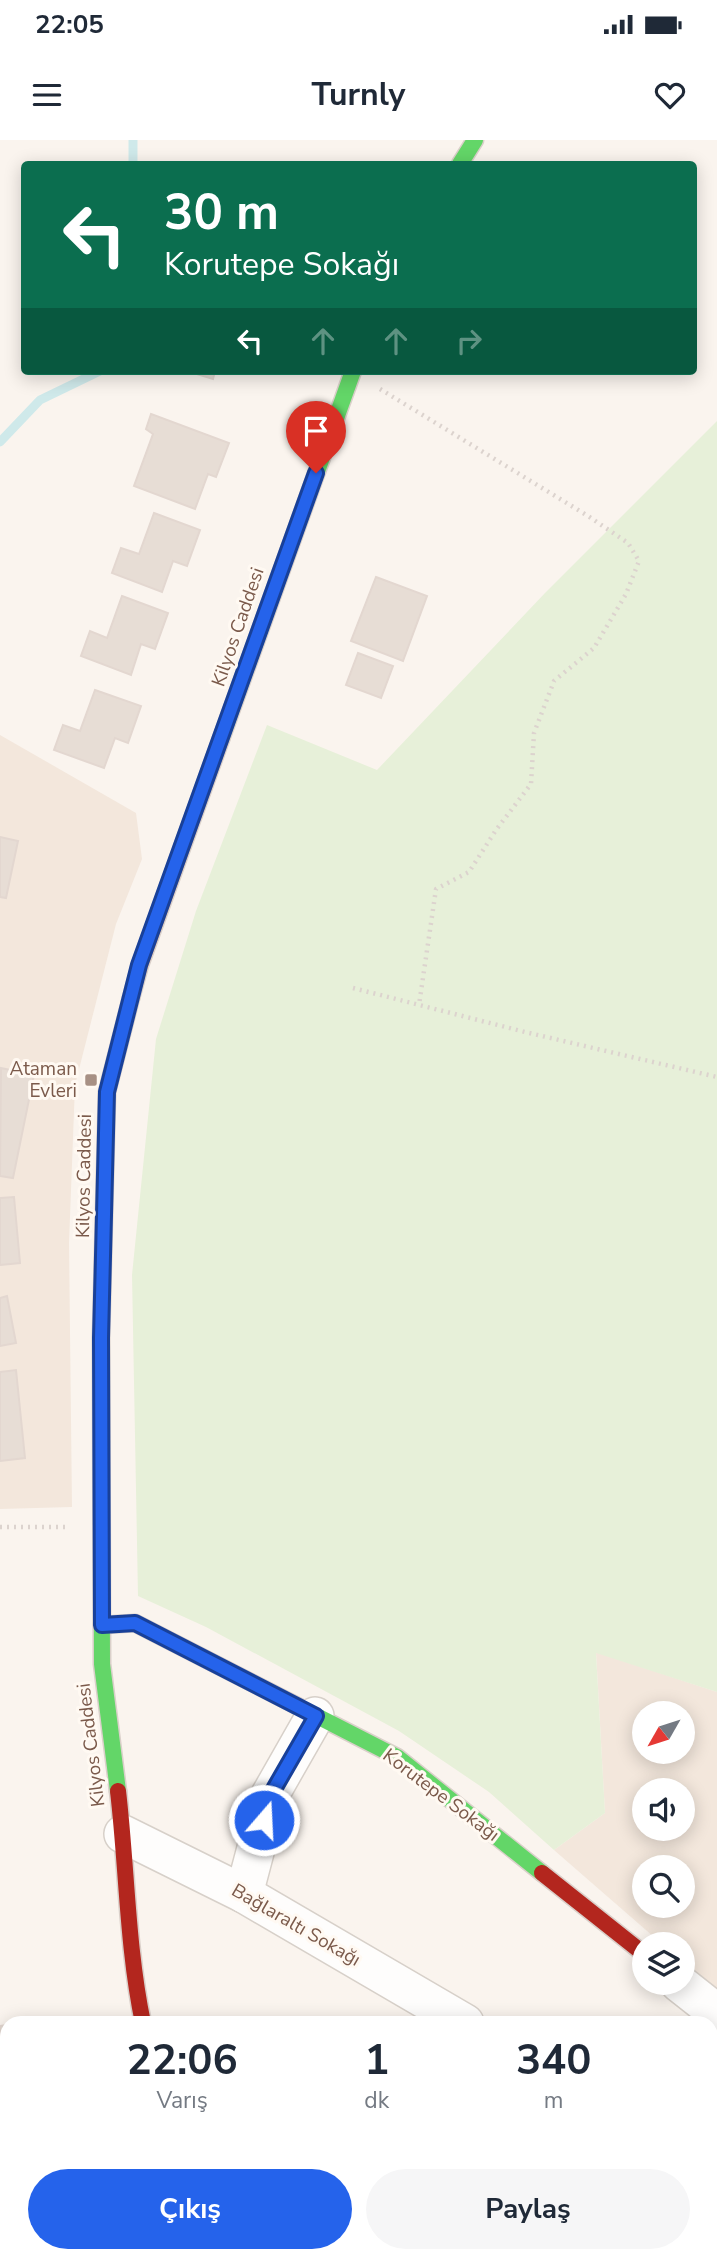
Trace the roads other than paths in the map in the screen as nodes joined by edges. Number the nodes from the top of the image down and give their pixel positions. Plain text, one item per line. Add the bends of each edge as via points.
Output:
1 (475, 140) edge
2 (462, 161) edge
3 (352, 375) edge
4 (102, 1625) junction
5 (316, 1716) junction
6 (122, 1834) junction
7 (244, 1894) junction
8 (632, 1944) edge
9 (134, 1979) junction
10 (694, 1995) edge
11 (124, 2012) dead end
12 (717, 2013) edge
13 (142, 2016) edge
14 (453, 2016) edge

1 - 2 main road
3 - 4 main road, Kilyos Caddesi via 139,965 107,1092 101,1338
4 - 5 main road, Korutepe Sokağı via 135,1623
4 - 6 main road, Kilyos Caddesi via 102,1664
5 - 7 street via 270,1796
5 - 8 main road, Korutepe Sokağı via 397,1758
6 - 7 street, Bağlaraltı Sokağı
6 - 9 main road, Kilyos Caddesi
7 - 14 street, Bağlaraltı Sokağı
9 - 11 main road
9 - 13 main road
10 - 12 street

